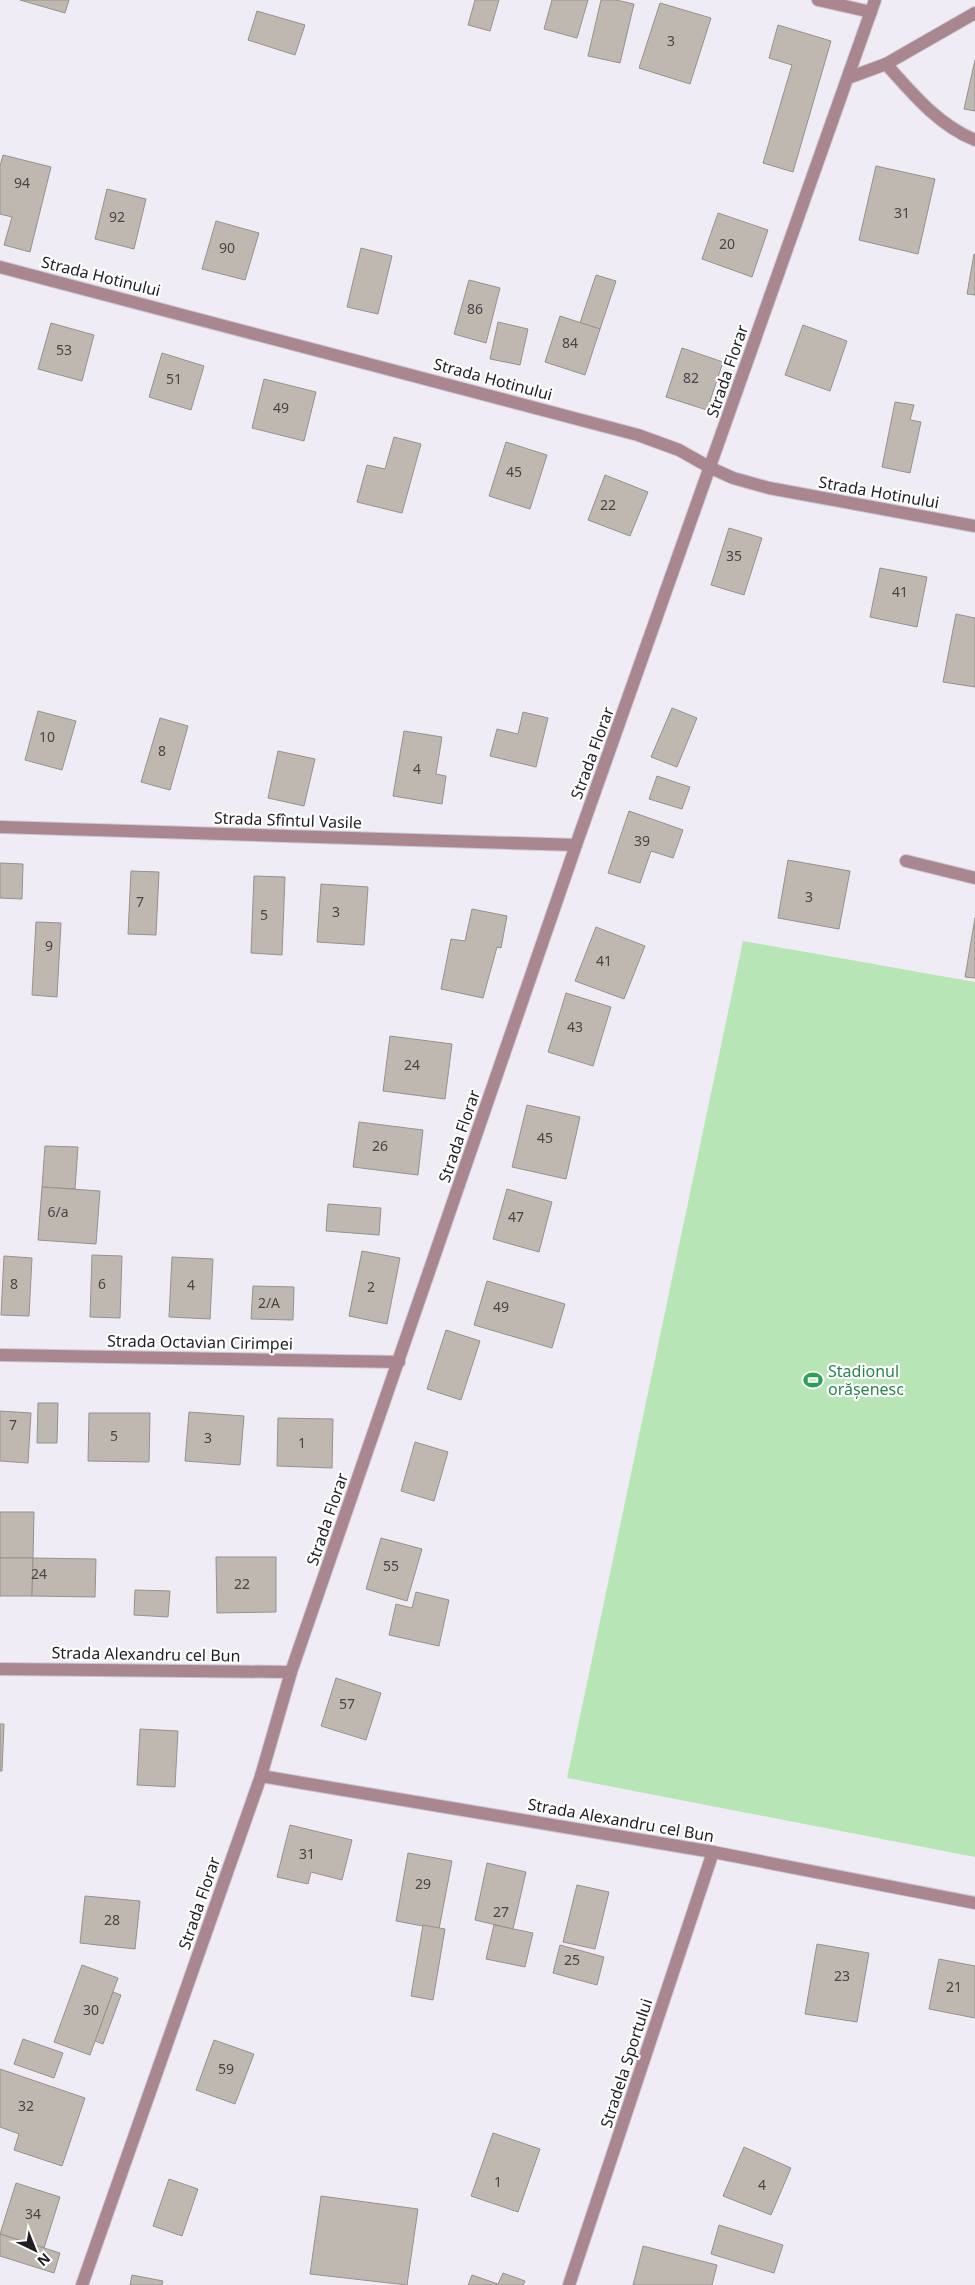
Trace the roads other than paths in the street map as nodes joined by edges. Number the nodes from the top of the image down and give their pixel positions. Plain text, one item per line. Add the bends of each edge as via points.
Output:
1 (818, 0) edge
2 (873, 6) edge
3 (975, 12) edge
4 (886, 64) junction
5 (848, 78) junction
6 (975, 140) edge
7 (0, 268) edge
8 (710, 468) junction
9 (975, 526) edge
10 (0, 827) edge
11 (576, 845) junction
12 (906, 861) dead end
13 (975, 878) edge
14 (0, 1354) edge
15 (399, 1362) junction
16 (0, 1669) edge
17 (291, 1672) junction
18 (261, 1776) junction
19 (713, 1852) junction
20 (975, 1903) edge
21 (82, 2285) edge
22 (569, 2285) edge

1 - 2 street
2 - 5 street, Strada Florar
3 - 4 street
4 - 5 street
4 - 6 street via 920,102 957,132
5 - 8 street, Strada Florar
7 - 8 street, Strada Hotinului via 638,435 680,450
8 - 9 street, Strada Hotinului via 769,488
8 - 11 street, Strada Florar
10 - 11 street, Strada Sfîntul Vasile
11 - 15 street, Strada Florar
12 - 13 street
14 - 15 street, Strada Octavian Cirimpei
15 - 17 street, Strada Florar
16 - 17 street, Strada Alexandru cel Bun
17 - 18 street, Strada Florar
18 - 19 street, Strada Alexandru cel Bun
18 - 21 street, Strada Florar
19 - 20 street, Strada Alexandru cel Bun
19 - 22 street, Stradela Sportului

